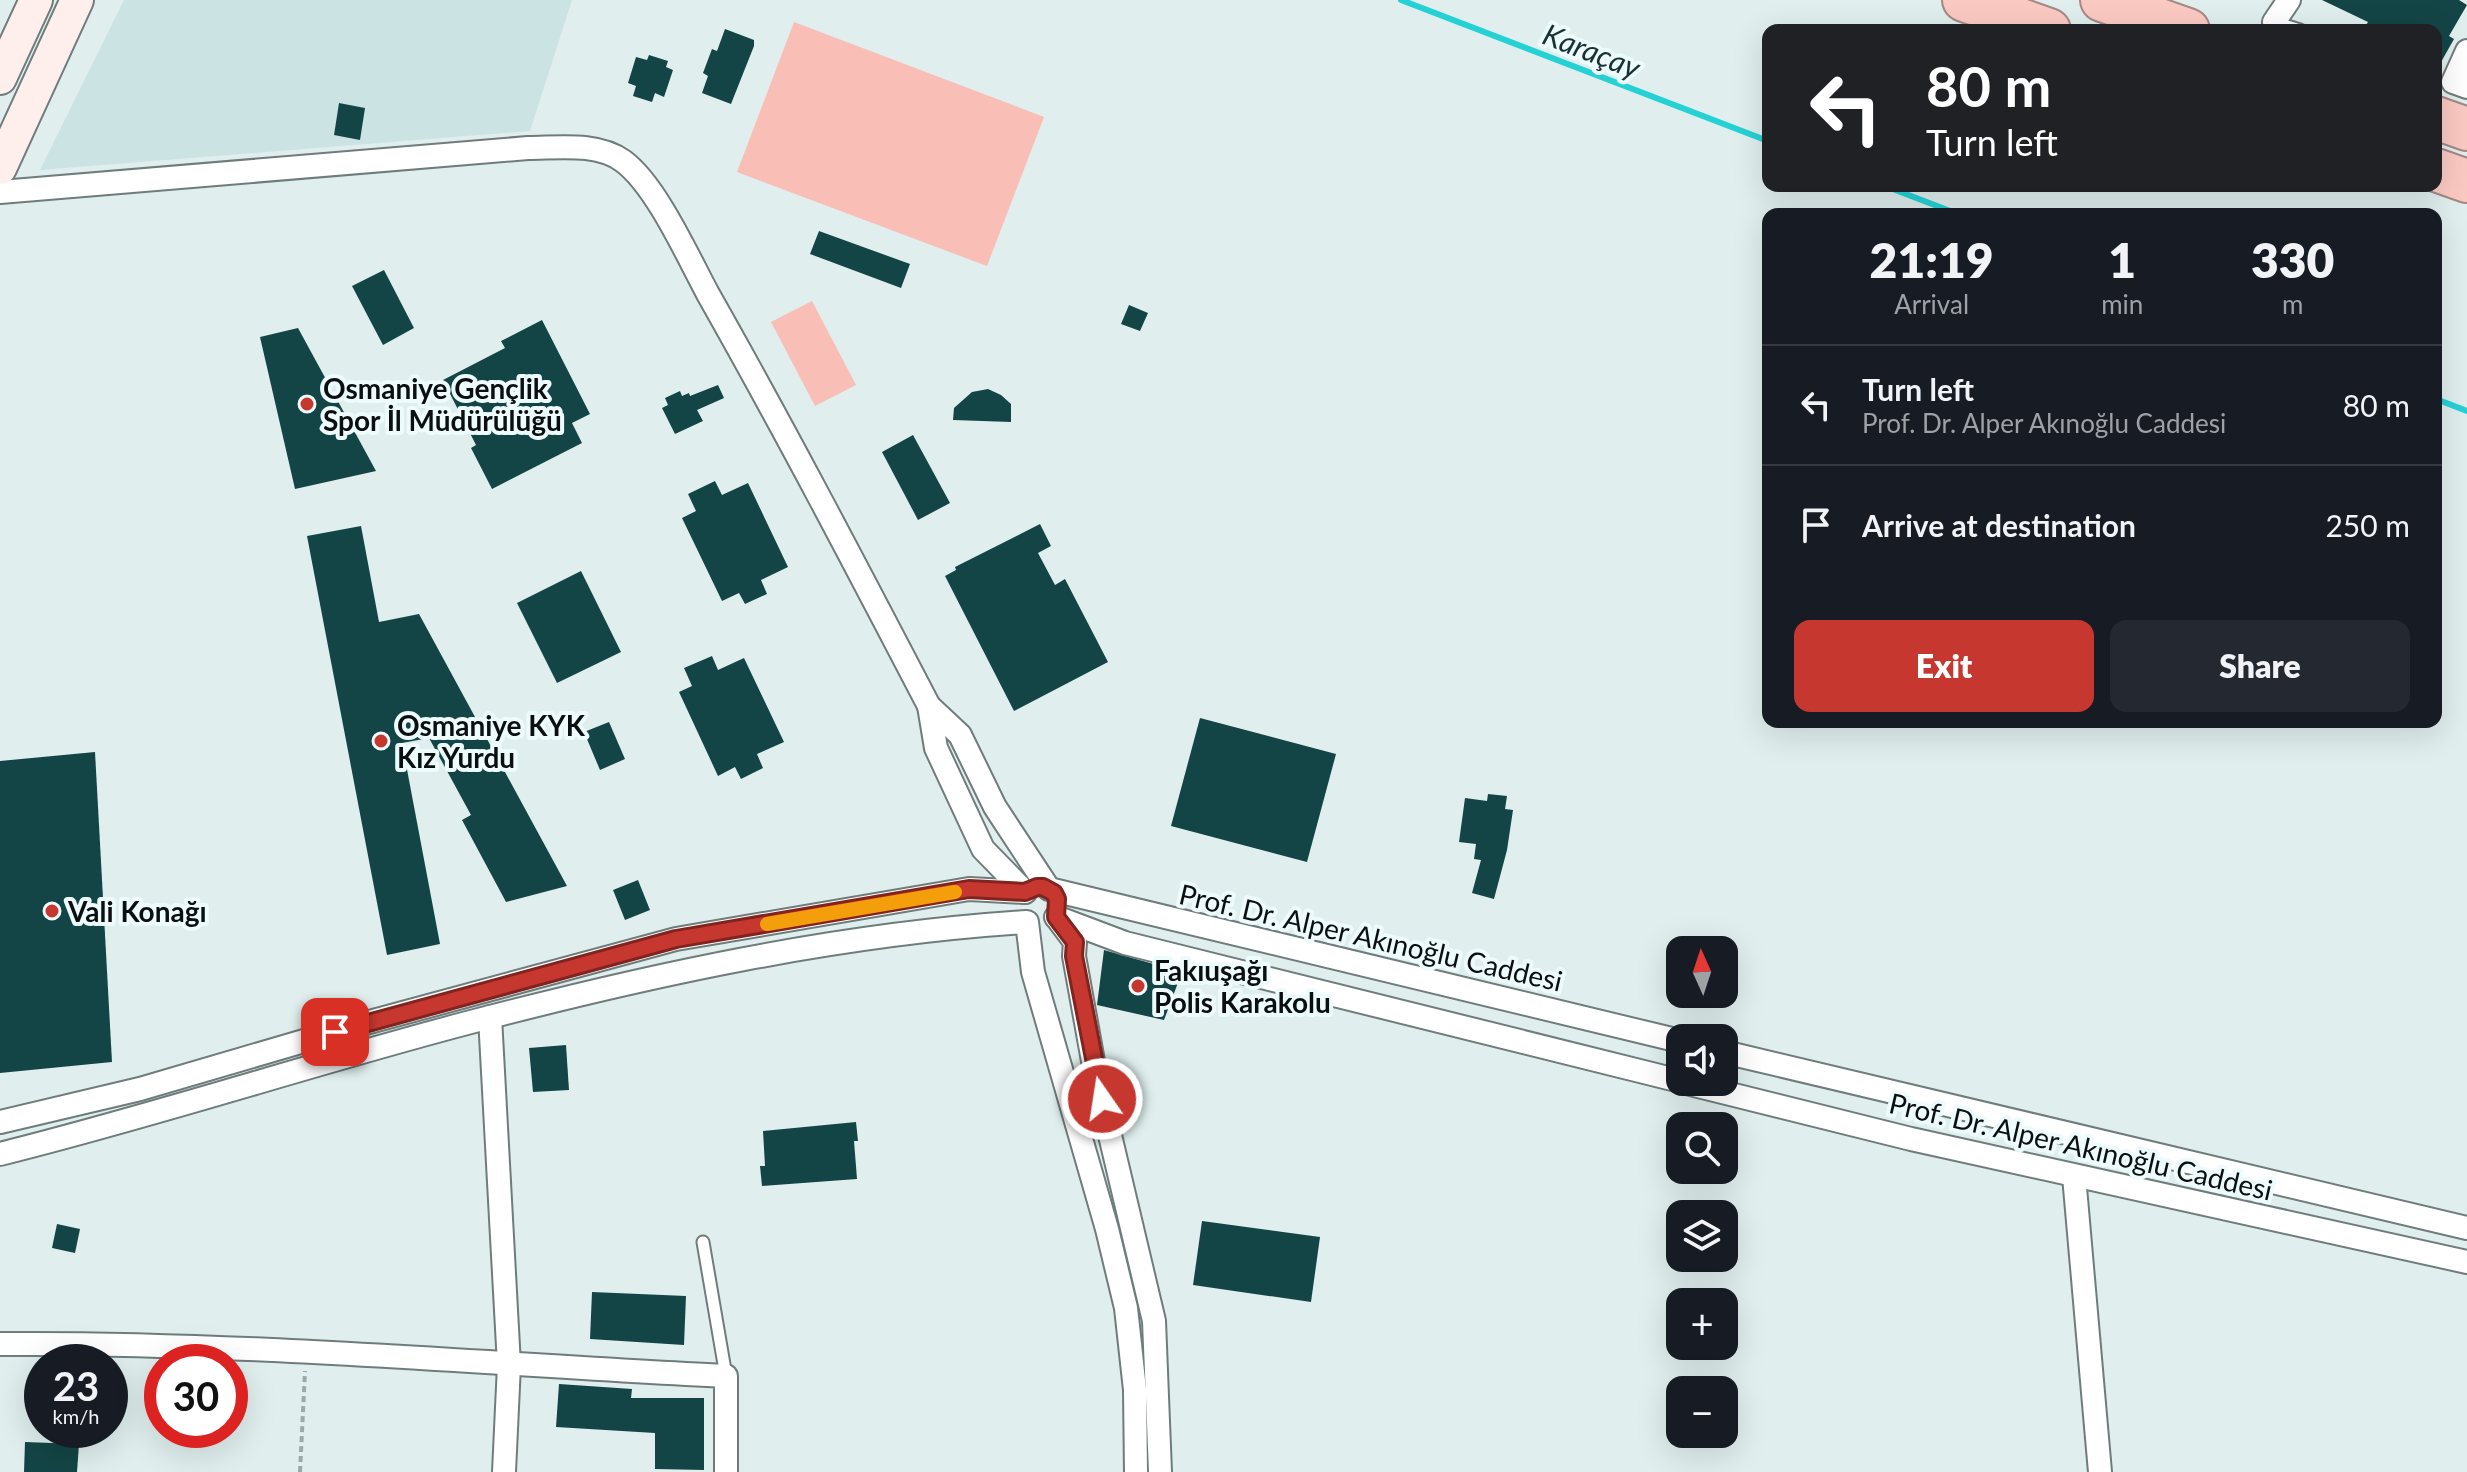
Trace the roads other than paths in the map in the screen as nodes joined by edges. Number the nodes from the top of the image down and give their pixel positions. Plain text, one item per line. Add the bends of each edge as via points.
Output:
1 (36, 0) edge
2 (77, 0) edge
3 (1964, 0) edge
4 (2102, 0) edge
5 (2289, 0) edge
6 (2274, 22) joint
7 (2032, 24) edge
8 (2171, 24) edge
9 (2280, 24) edge
10 (2467, 51) edge
11 (0, 78) edge
12 (2467, 87) edge
13 (2442, 120) edge
14 (2467, 129) edge
15 (0, 168) edge
16 (2442, 172) edge
17 (2467, 181) edge
18 (0, 192) edge
19 (929, 706) junction
20 (989, 855) junction
21 (969, 889) junction
22 (1049, 889) junction
23 (1025, 892) junction
24 (1056, 917) junction
25 (1028, 931) junction
26 (1100, 934) junction
27 (1075, 942) junction
28 (490, 1017) junction
29 (1666, 1038) edge
30 (1738, 1055) edge
31 (1666, 1078) edge
32 (1737, 1096) edge
33 (0, 1122) edge
34 (0, 1154) edge
35 (2074, 1176) junction
36 (2467, 1228) edge
37 (703, 1242) dead end
38 (2467, 1262) edge
39 (0, 1344) edge
40 (509, 1365) junction
41 (726, 1376) junction
42 (504, 1472) edge
43 (726, 1472) edge
44 (1136, 1472) edge
45 (1160, 1472) edge
46 (2100, 1472) edge

1 - 11 street
2 - 15 street
3 - 7 highway
4 - 8 highway
5 - 6 street
6 - 9 lane
10 - 12 street via 2453,82
13 - 14 highway
16 - 17 highway
18 - 19 street via 528,148 589,148 622,160 664,214
19 - 20 street via 936,748
19 - 22 street via 960,735 995,807
20 - 21 street
20 - 23 street
21 - 23 street
21 - 33 street via 676,939 150,1086
22 - 23 street
22 - 24 street via 1057,899
22 - 29 street, Prof. Dr. Alper Akınoğlu Caddesi
23 - 25 street via 1020,904
24 - 25 street
24 - 26 street, Prof. Dr. Alper Akınoğlu Caddesi
24 - 27 street
25 - 28 street via 999,923 725,961
25 - 44 street via 1033,972 1126,1308
26 - 27 street
26 - 31 street, Prof. Dr. Alper Akınoğlu Caddesi
27 - 45 street via 1095,1072 1154,1321
28 - 34 street
28 - 40 street
30 - 36 street, Prof. Dr. Alper Akınoğlu Caddesi
32 - 35 street, Prof. Dr. Alper Akınoğlu Caddesi
35 - 38 street, Prof. Dr. Alper Akınoğlu Caddesi
35 - 46 street
37 - 41 lane
39 - 40 street via 306,1351
40 - 41 street
40 - 42 street
41 - 43 street

